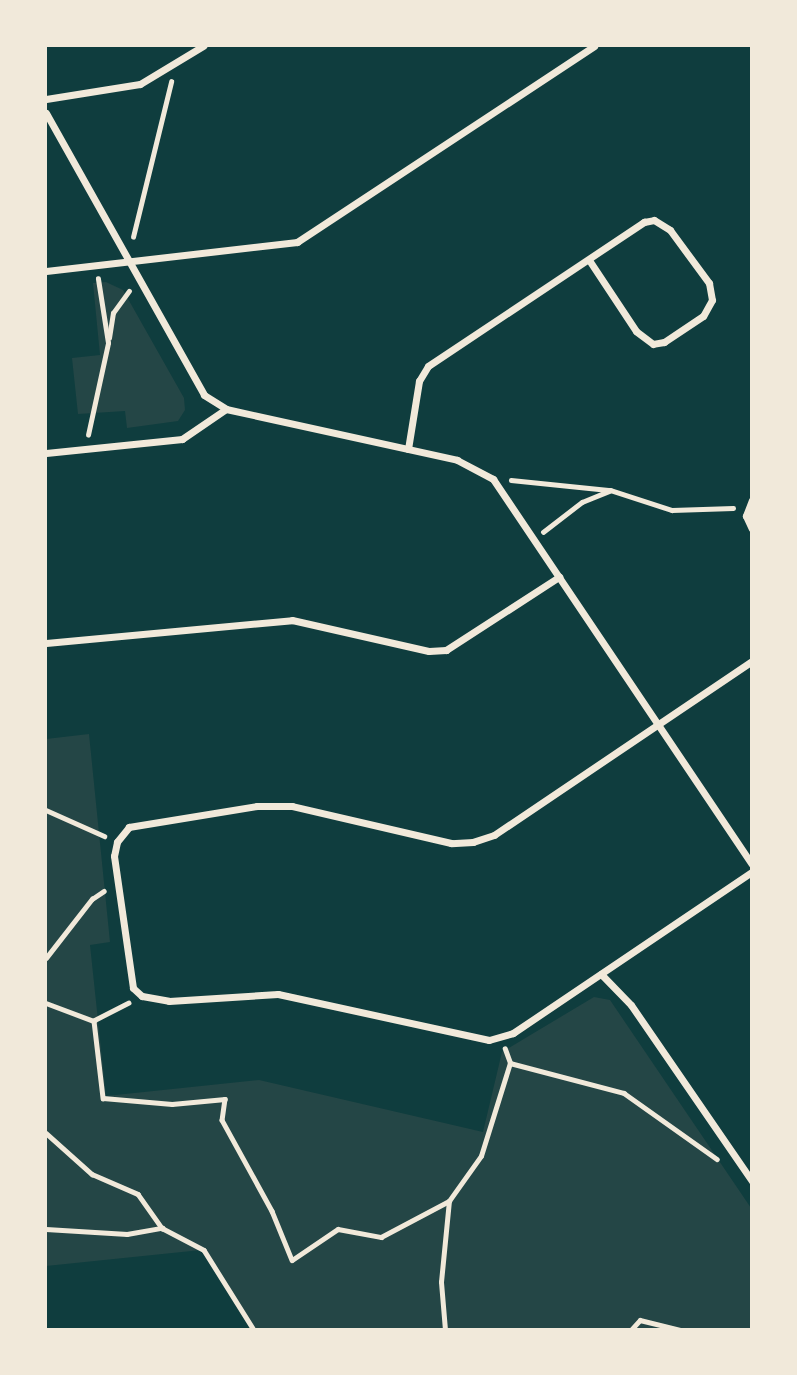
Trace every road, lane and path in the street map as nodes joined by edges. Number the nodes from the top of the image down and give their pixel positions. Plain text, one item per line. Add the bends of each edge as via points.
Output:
1 (204, 46) edge
2 (594, 46) edge
3 (175, 65) junction
4 (46, 99) edge
5 (46, 113) edge
6 (589, 260) junction
7 (127, 261) junction
8 (95, 265) junction
9 (46, 271) edge
10 (142, 288) junction
11 (108, 343) junction
12 (226, 409) junction
13 (84, 449) junction
14 (408, 449) junction
15 (46, 453) edge
16 (493, 479) junction
17 (610, 490) junction
18 (751, 500) edge
19 (746, 508) junction
20 (751, 529) edge
21 (534, 539) junction
22 (559, 577) junction
23 (46, 643) edge
24 (751, 661) edge
25 (658, 724) junction
26 (46, 810) edge
27 (117, 842) junction
28 (751, 864) edge
29 (751, 872) edge
30 (118, 881) junction
31 (46, 958) edge
32 (601, 974) junction
33 (142, 996) junction
34 (46, 1003) edge
35 (94, 1021) junction
36 (501, 1038) junction
37 (510, 1063) junction
38 (46, 1133) edge
39 (720, 1161) dead end
40 (751, 1181) edge
41 (449, 1201) junction
42 (162, 1228) junction
43 (46, 1229) edge
44 (254, 1329) edge
45 (445, 1329) edge
46 (631, 1329) edge
47 (681, 1329) edge

1 - 3 street
2 - 7 street via 297,242 272,249
3 - 4 street via 140,84
3 - 7 path
5 - 7 street
6 - 6 street via 636,331 653,344 664,342 703,316 712,300 709,283 670,230 654,220 644,222
6 - 14 street via 428,366 419,381
7 - 8 street
7 - 10 street
8 - 9 street
8 - 11 path
10 - 11 path via 124,293 113,313
10 - 12 street via 199,390
11 - 13 path
12 - 13 street via 182,439
12 - 14 street
13 - 15 street
14 - 16 street via 457,460
16 - 17 path
16 - 21 street
17 - 19 path via 672,510
17 - 21 path via 582,502
18 - 19 street
19 - 20 street
21 - 22 street
22 - 23 street via 446,650 429,651 292,620
22 - 25 street
24 - 25 street
25 - 27 street via 494,835 472,842 451,843 292,806 147,822 129,827
25 - 28 street
26 - 27 path
27 - 30 street
29 - 32 street
30 - 31 path via 92,899
30 - 33 street via 133,988
32 - 36 street
32 - 40 street via 631,1005
33 - 35 path
33 - 36 street via 170,1000 278,994 461,1035
34 - 35 path
35 - 41 path via 103,1098 172,1104 225,1099 222,1120 272,1211 292,1260 338,1229 382,1237
36 - 37 path
37 - 39 path via 624,1093
37 - 41 path via 481,1156
38 - 42 path via 92,1174 138,1194
41 - 45 path via 442,1282
42 - 43 path via 127,1234
42 - 44 path via 204,1250
46 - 47 path via 640,1320

